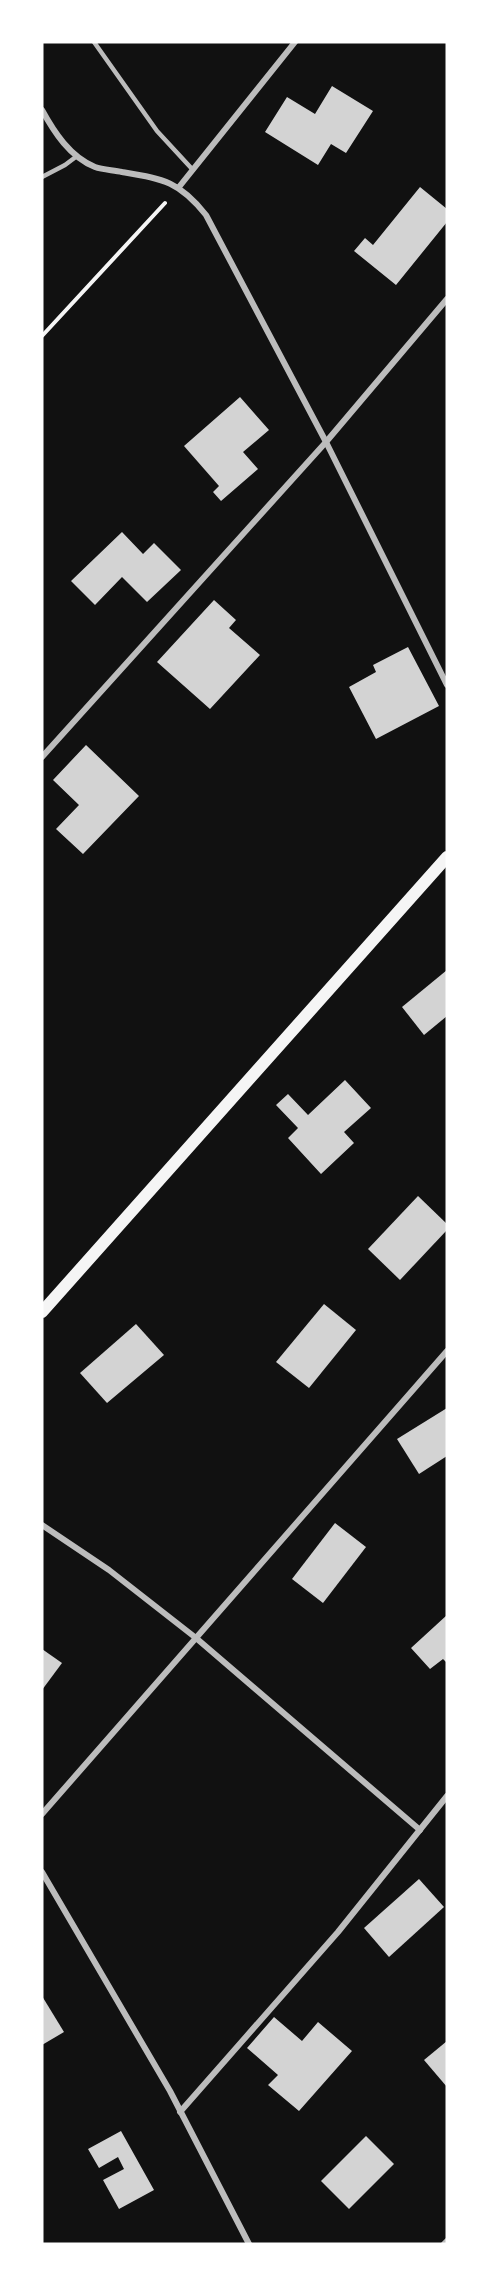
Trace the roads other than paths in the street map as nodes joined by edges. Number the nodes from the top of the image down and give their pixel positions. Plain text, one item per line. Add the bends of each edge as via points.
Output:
1 (94, 42) edge
2 (295, 42) edge
3 (42, 110) edge
4 (77, 156) junction
5 (193, 170) junction
6 (42, 177) edge
7 (179, 187) junction
8 (447, 298) edge
9 (326, 442) junction
10 (447, 685) edge
11 (42, 757) edge
12 (447, 857) edge
13 (42, 1312) edge
14 (447, 1351) edge
15 (42, 1525) edge
16 (196, 1638) junction
17 (447, 1796) edge
18 (42, 1814) edge
19 (420, 1830) junction
20 (42, 1872) edge
21 (180, 2112) junction
22 (249, 2244) edge

1 - 5 lane via 157,131
2 - 5 street
3 - 4 street via 56,135
4 - 6 lane
4 - 7 street via 95,167 161,179
5 - 7 street
7 - 9 street via 206,215
8 - 9 street
9 - 10 street
9 - 11 street
12 - 13 main road
14 - 16 street
15 - 16 street via 109,1569
16 - 18 street
16 - 19 street
17 - 19 street
19 - 21 street via 338,1932
20 - 21 street
21 - 22 street

